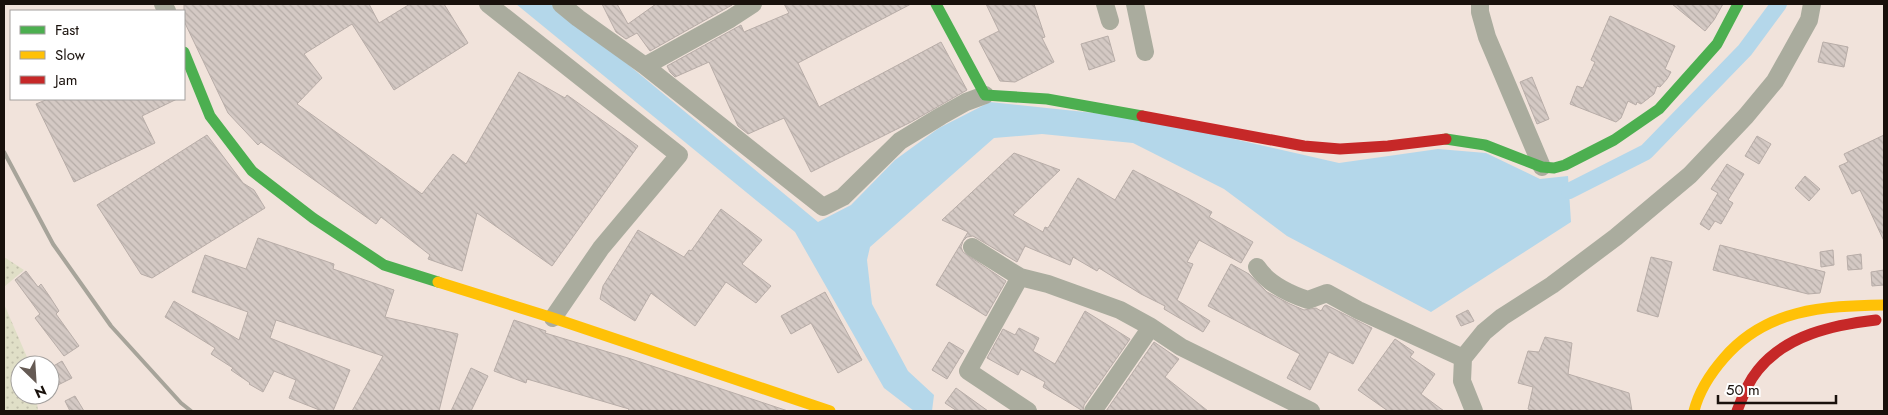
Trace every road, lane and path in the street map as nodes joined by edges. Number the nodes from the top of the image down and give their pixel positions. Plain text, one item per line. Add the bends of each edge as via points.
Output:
1 (488, 4) edge
2 (561, 4) edge
3 (753, 4) edge
4 (936, 4) edge
5 (1105, 4) edge
6 (1135, 4) edge
7 (1480, 4) edge
8 (1738, 4) edge
9 (1812, 4) edge
10 (1110, 22) dead end
11 (1145, 52) dead end
12 (185, 54) edge
13 (645, 66) junction
14 (985, 95) junction
15 (1542, 168) junction
16 (972, 247) dead end
17 (1257, 267) dead end
18 (1020, 277) junction
19 (1884, 305) edge
20 (554, 318) junction
21 (1884, 319) edge
22 (1151, 327) junction
23 (1463, 358) junction
24 (830, 411) edge
25 (1028, 411) edge
26 (1093, 411) edge
27 (1311, 411) edge
28 (1474, 411) edge
29 (1694, 411) edge
30 (1737, 411) edge

1 - 20 street via 679,155 601,248
2 - 13 street
3 - 13 street
4 - 14 main road
5 - 10 street
6 - 11 street
7 - 15 street via 1486,37
8 - 15 main road via 1717,44 1659,109 1614,140 1565,165
9 - 23 street via 1808,20 1775,81 1690,175 1608,243 1502,317 1484,332
12 - 20 main road via 210,116 252,171 313,218 384,265
13 - 14 street via 823,207 843,196 900,141 966,102
14 - 15 main road via 1047,99 1304,146 1350,149 1448,138 1485,145
16 - 18 street
17 - 23 street via 1263,276 1296,296 1308,300 1327,293
18 - 22 street via 1086,297
18 - 25 street via 968,371
19 - 29 main road via 1812,308 1793,312 1757,329 1742,338 1720,361 1700,392
20 - 24 main road
21 - 30 main road via 1829,326 1793,340 1755,373
22 - 26 street
22 - 27 street via 1182,347
23 - 28 street via 1462,382

